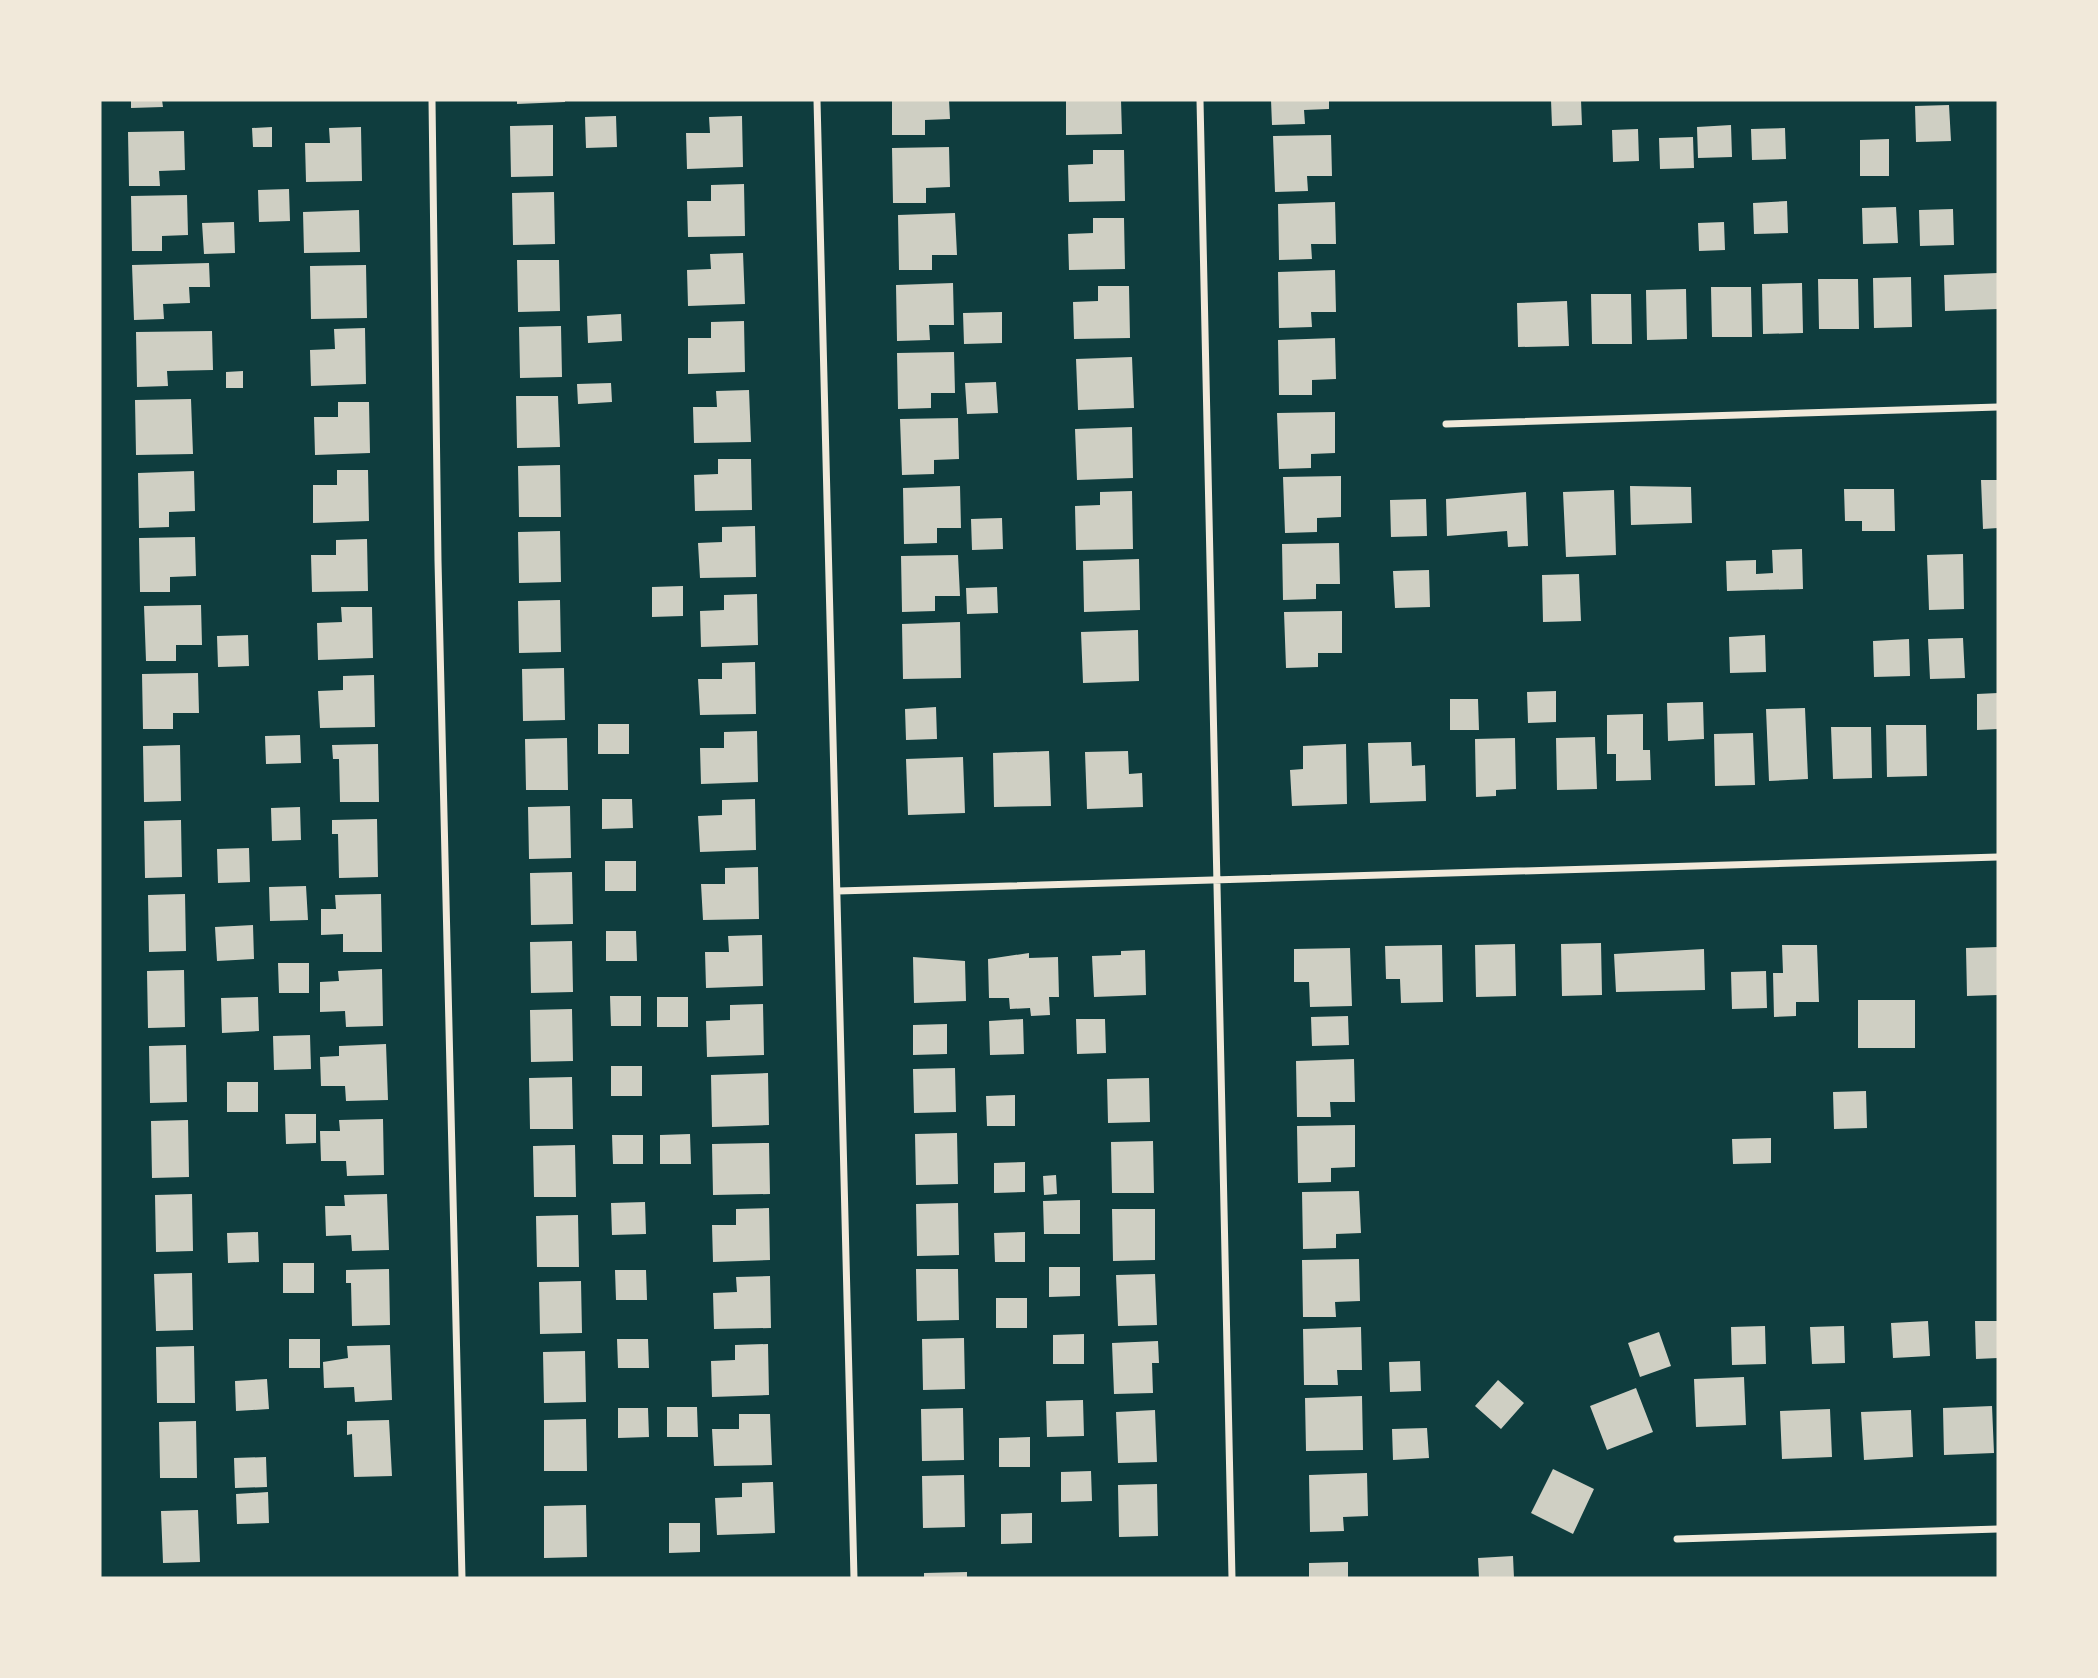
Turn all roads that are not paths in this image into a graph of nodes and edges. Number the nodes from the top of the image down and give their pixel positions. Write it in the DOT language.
graph roads {
  1 [pos="432,100"];
  2 [pos="817,100"];
  3 [pos="1200,100"];
  4 [pos="1998,407"];
  5 [pos="1446,424"];
  6 [pos="1998,857"];
  7 [pos="1219,880"];
  8 [pos="838,891"];
  9 [pos="1998,1530"];
  10 [pos="1677,1539"];
  11 [pos="462,1578"];
  12 [pos="854,1578"];
  13 [pos="1232,1578"];
  1 -- 11 [label="street"];
  2 -- 8 [label="street"];
  3 -- 7 [label="street"];
  4 -- 5 [label="street"];
  6 -- 7 [label="street"];
  7 -- 8 [label="street"];
  7 -- 13 [label="street"];
  8 -- 12 [label="street"];
  9 -- 10 [label="street"];
}
